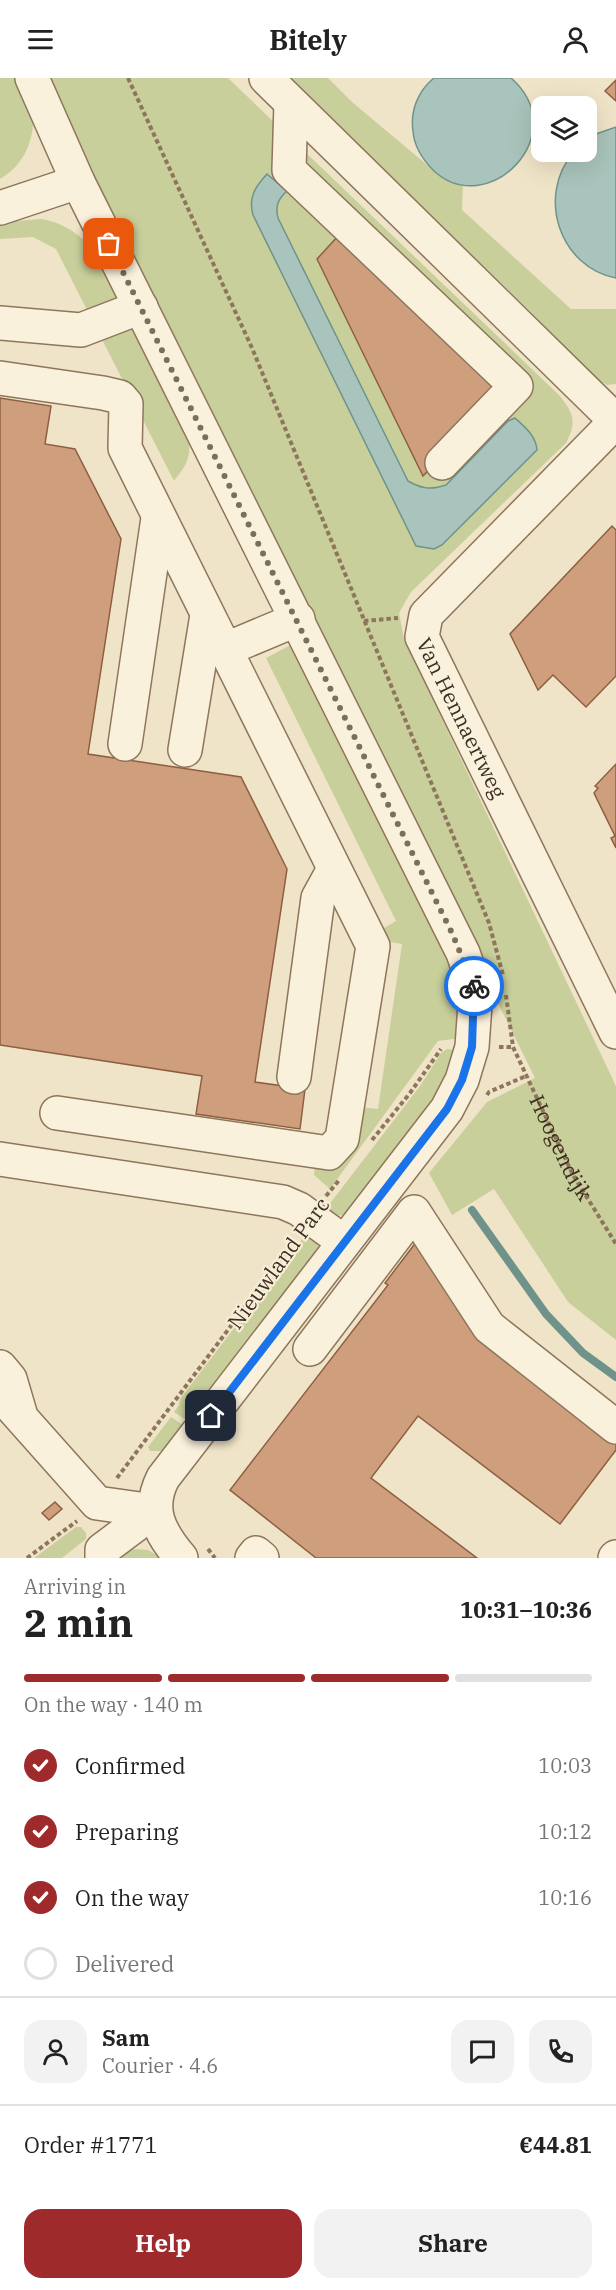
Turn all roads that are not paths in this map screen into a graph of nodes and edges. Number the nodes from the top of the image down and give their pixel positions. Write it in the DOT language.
graph roads {
  1 [pos="32,78"];
  2 [pos="266,78"];
  3 [pos="291,103"];
  4 [pos="78,182"];
  5 [pos="0,208"];
  6 [pos="445,254"];
  7 [pos="412,286"];
  8 [pos="141,307"];
  9 [pos="0,323"];
  10 [pos="516,324"];
  11 [pos="485,356"];
  12 [pos="0,378"];
  13 [pos="616,421"];
  14 [pos="442,463"];
  15 [pos="158,518"];
  16 [pos="207,615"];
  17 [pos="298,620"];
  18 [pos="224,650"];
  19 [pos="125,744"];
  20 [pos="185,750"];
  21 [pos="334,869"];
  22 [pos="616,1032"];
  23 [pos="294,1077"];
  24 [pos="57,1113"];
  25 [pos="0,1160"];
  26 [pos="344,1242"];
  27 [pos="310,1349"];
  28 [pos="0,1366"];
  29 [pos="0,1394"];
  30 [pos="10,1412"];
  31 [pos="616,1427"];
  32 [pos="154,1510"];
  33 [pos="98,1555"];
  34 [pos="181,1558"];
  35 [pos="252,1558"];
  36 [pos="262,1558"];
  1 -- 4 [label="street"];
  2 -- 3 [label="street"];
  3 -- 6 [label="street"];
  3 -- 7 [label="street"];
  4 -- 5 [label="street"];
  4 -- 8 [label="street"];
  6 -- 7 [label="street"];
  6 -- 10 [label="street"];
  7 -- 11 [label="street"];
  8 -- 9 [label="street"];
  8 -- 17 [label="street"];
  10 -- 11 [label="street"];
  10 -- 13 [label="street"];
  11 -- 14 [label="street"];
  12 -- 15 [label="street"];
  13 -- 22 [label="street, Van Hennaertweg"];
  15 -- 16 [label="street"];
  15 -- 19 [label="street"];
  16 -- 18 [label="street"];
  16 -- 20 [label="street"];
  17 -- 18 [label="street"];
  17 -- 26 [label="street, Nieuwland Parc"];
  18 -- 21 [label="street"];
  21 -- 23 [label="street"];
  21 -- 24 [label="street"];
  25 -- 26 [label="street"];
  26 -- 32 [label="street, Nieuwland Parc"];
  27 -- 31 [label="street"];
  28 -- 30 [label="street"];
  29 -- 30 [label="street"];
  30 -- 32 [label="street"];
  32 -- 33 [label="street"];
  32 -- 34 [label="street"];
  35 -- 36 [label="street"];
}
